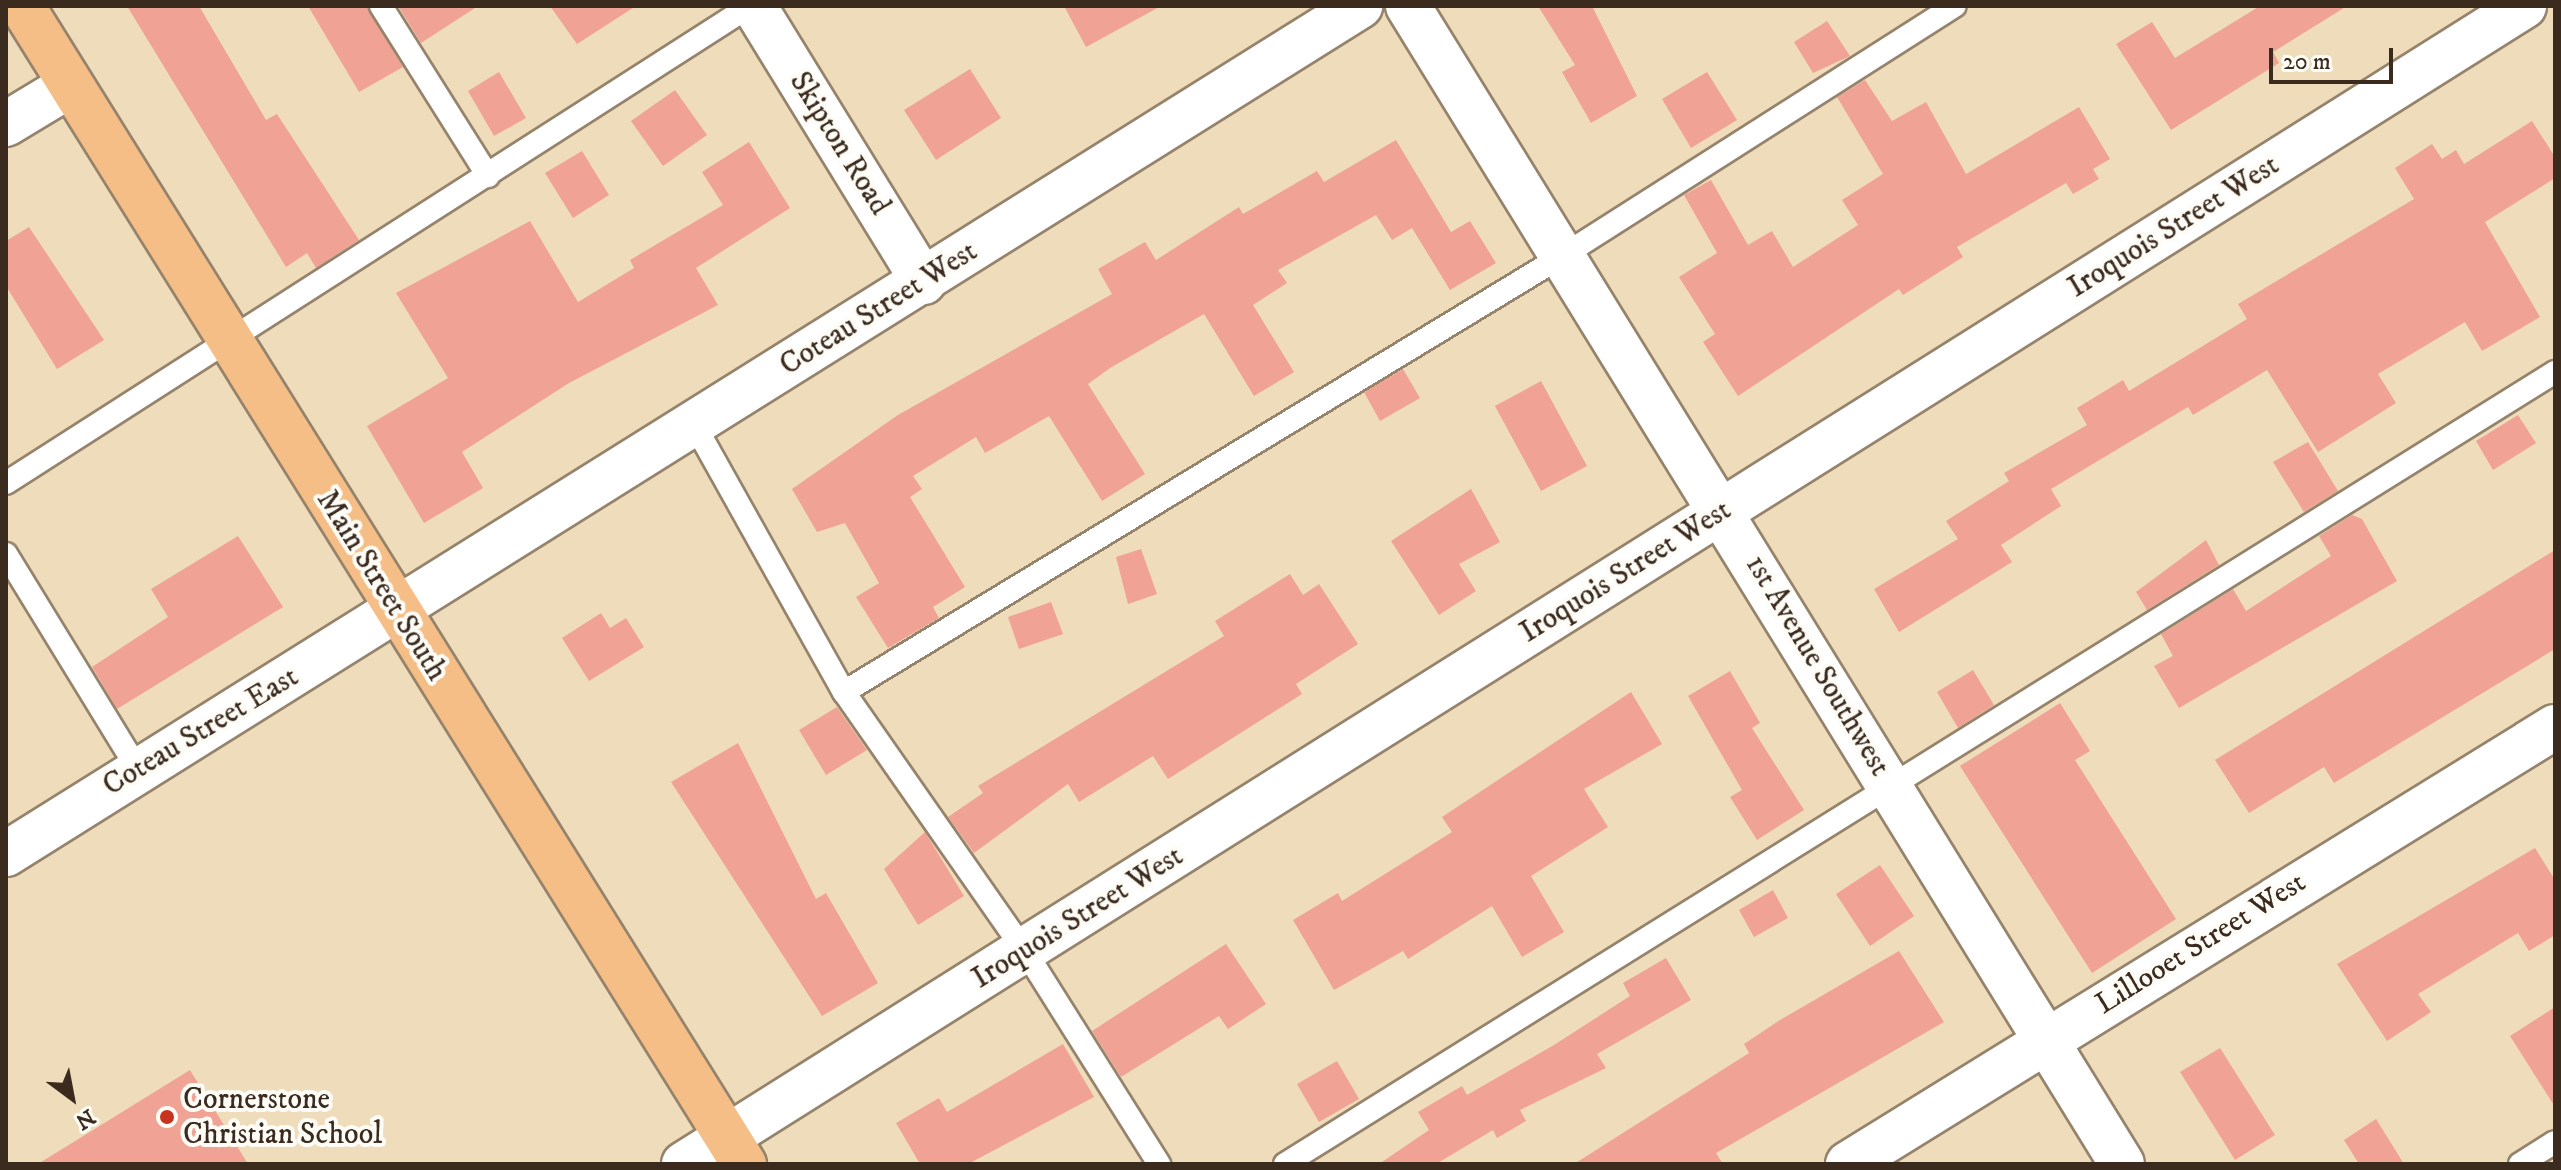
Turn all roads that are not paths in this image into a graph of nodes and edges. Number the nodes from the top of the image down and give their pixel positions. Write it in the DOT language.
graph roads {
  1 [pos="22,6"];
  2 [pos="381,6"];
  3 [pos="752,6"];
  4 [pos="1360,6"];
  5 [pos="1408,6"];
  6 [pos="1955,6"];
  7 [pos="2524,6"];
  8 [pos="69,86"];
  9 [pos="6,124"];
  10 [pos="488,176"];
  11 [pos="1559,258"];
  12 [pos="924,282"];
  13 [pos="228,342"];
  14 [pos="2555,372"];
  15 [pos="694,424"];
  16 [pos="6,483"];
  17 [pos="1723,511"];
  18 [pos="6,554"];
  19 [pos="398,614"];
  20 [pos="844,692"];
  21 [pos="2555,727"];
  22 [pos="138,769"];
  23 [pos="1893,791"];
  24 [pos="6,854"];
  25 [pos="1025,951"];
  26 [pos="2042,1042"];
  27 [pos="2555,1142"];
  28 [pos="736,1151"];
  29 [pos="684,1164"];
  30 [pos="1159,1164"];
  31 [pos="1285,1164"];
  32 [pos="1848,1164"];
  33 [pos="2122,1164"];
  34 [pos="2520,1164"];
  1 -- 8 [label="main road, Main Street South"];
  2 -- 10 [label="lane"];
  3 -- 10 [label="lane"];
  3 -- 12 [label="street, Skipton Road"];
  4 -- 12 [label="street, Coteau Street West"];
  5 -- 11 [label="street, 1st Avenue Southwest"];
  6 -- 11 [label="lane"];
  7 -- 17 [label="street, Iroquois Street West"];
  8 -- 9 [label="street"];
  8 -- 13 [label="main road, Main Street South"];
  10 -- 13 [label="lane"];
  11 -- 17 [label="street, 1st Avenue Southwest"];
  11 -- 20 [label="lane"];
  12 -- 15 [label="street, Coteau Street West"];
  13 -- 16 [label="lane"];
  13 -- 19 [label="main road, Main Street South"];
  14 -- 23 [label="lane"];
  15 -- 19 [label="street, Coteau Street West"];
  15 -- 20 [label="lane"];
  17 -- 23 [label="street, 1st Avenue Southwest"];
  17 -- 25 [label="street, Iroquois Street West"];
  18 -- 22 [label="lane"];
  19 -- 22 [label="street, Coteau Street East"];
  19 -- 28 [label="main road, Main Street South"];
  20 -- 25 [label="lane"];
  21 -- 26 [label="street, Lillooet Street West"];
  22 -- 24 [label="street, Coteau Street East"];
  23 -- 26 [label="street, 1st Avenue Southwest"];
  23 -- 31 [label="lane"];
  25 -- 28 [label="street, Iroquois Street West"];
  25 -- 30 [label="lane"];
  26 -- 32 [label="street, Lillooet Street West"];
  26 -- 33 [label="street, 1st Avenue Southwest"];
  27 -- 34 [label="lane"];
  28 -- 29 [label="street, Iroquois Street West"];
}
